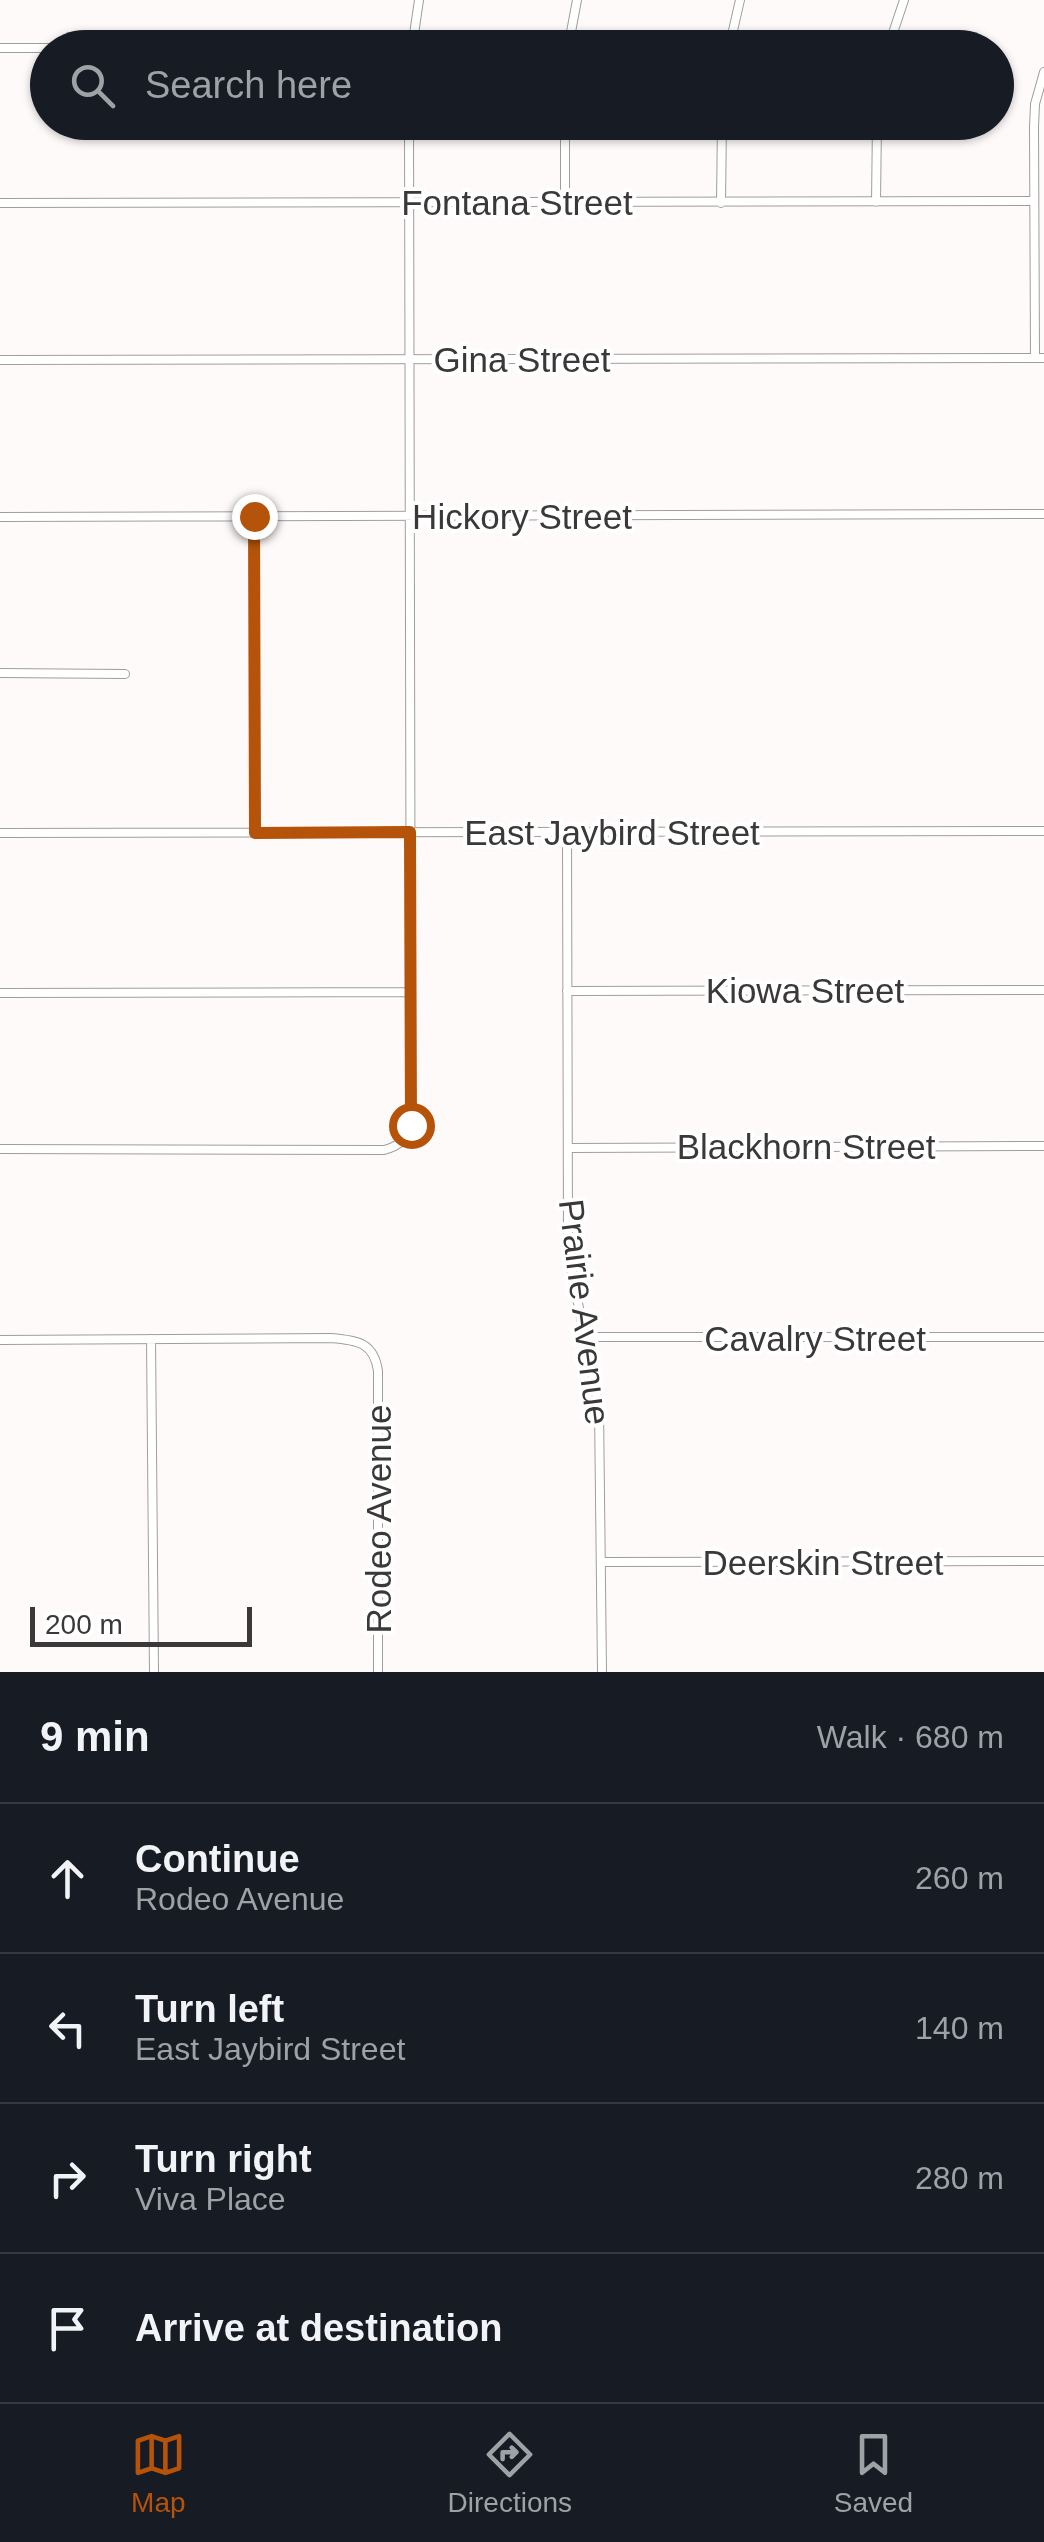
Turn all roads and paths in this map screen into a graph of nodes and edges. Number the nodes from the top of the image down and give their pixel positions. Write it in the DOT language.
graph roads {
  1 [pos="419,0"];
  2 [pos="577,0"];
  3 [pos="740,0"];
  4 [pos="904,0"];
  5 [pos="415,30"];
  6 [pos="571,30"];
  7 [pos="733,30"];
  8 [pos="894,30"];
  9 [pos="0,48"];
  10 [pos="30,48"];
  11 [pos="1044,72"];
  12 [pos="409,140"];
  13 [pos="565,140"];
  14 [pos="722,140"];
  15 [pos="878,140"];
  16 [pos="408,201"];
  17 [pos="1033,201"];
  18 [pos="876,202"];
  19 [pos="0,203"];
  20 [pos="565,203"];
  21 [pos="721,203"];
  22 [pos="1040,358"];
  23 [pos="409,359"];
  24 [pos="0,360"];
  25 [pos="1044,514"];
  26 [pos="254,516"];
  27 [pos="0,517"];
  28 [pos="410,517"];
  29 [pos="0,674"];
  30 [pos="125,674"];
  31 [pos="1044,831"];
  32 [pos="410,832"];
  33 [pos="567,832"];
  34 [pos="0,833"];
  35 [pos="255,833"];
  36 [pos="1044,990"];
  37 [pos="567,991"];
  38 [pos="410,992"];
  39 [pos="0,993"];
  40 [pos="1044,1146"];
  41 [pos="568,1148"];
  42 [pos="0,1149"];
  43 [pos="586,1337"];
  44 [pos="1044,1337"];
  45 [pos="151,1339"];
  46 [pos="0,1340"];
  47 [pos="602,1562"];
  48 [pos="1044,1562"];
  49 [pos="154,1672"];
  50 [pos="378,1672"];
  51 [pos="602,1672"];
  1 -- 5 [label="street"];
  2 -- 6 [label="street"];
  3 -- 7 [label="street"];
  4 -- 8 [label="street"];
  9 -- 10 [label="street"];
  11 -- 17 [label="street"];
  12 -- 16 [label="street"];
  13 -- 20 [label="street"];
  14 -- 21 [label="street"];
  15 -- 18 [label="street"];
  16 -- 19 [label="street, Fontana Street"];
  16 -- 20 [label="street, Fontana Street"];
  16 -- 23 [label="street"];
  17 -- 18 [label="street, Fontana Street"];
  17 -- 22 [label="street"];
  18 -- 21 [label="street, Fontana Street"];
  20 -- 21 [label="street, Fontana Street"];
  22 -- 23 [label="street, Gina Street"];
  23 -- 24 [label="street, Gina Street"];
  23 -- 28 [label="street"];
  25 -- 28 [label="street, Hickory Street"];
  26 -- 27 [label="street, Hickory Street"];
  26 -- 28 [label="street, Hickory Street"];
  26 -- 35 [label="street"];
  28 -- 32 [label="street"];
  29 -- 30 [label="street"];
  31 -- 33 [label="street, East Jaybird Street"];
  32 -- 33 [label="street, East Jaybird Street"];
  32 -- 35 [label="street, East Jaybird Street"];
  32 -- 38 [label="street"];
  33 -- 37 [label="street, Prairie Avenue"];
  34 -- 35 [label="street, East Jaybird Street"];
  36 -- 37 [label="street, Kiowa Street"];
  37 -- 41 [label="street, Prairie Avenue"];
  38 -- 39 [label="street"];
  38 -- 42 [label="street"];
  40 -- 41 [label="street, Blackhorn Street"];
  41 -- 43 [label="street, Prairie Avenue"];
  43 -- 44 [label="street, Cavalry Street"];
  43 -- 47 [label="street, Prairie Avenue"];
  45 -- 46 [label="street"];
  45 -- 49 [label="street"];
  45 -- 50 [label="street, Rodeo Avenue"];
  47 -- 48 [label="street, Deerskin Street"];
  47 -- 51 [label="street, Prairie Avenue"];
}
